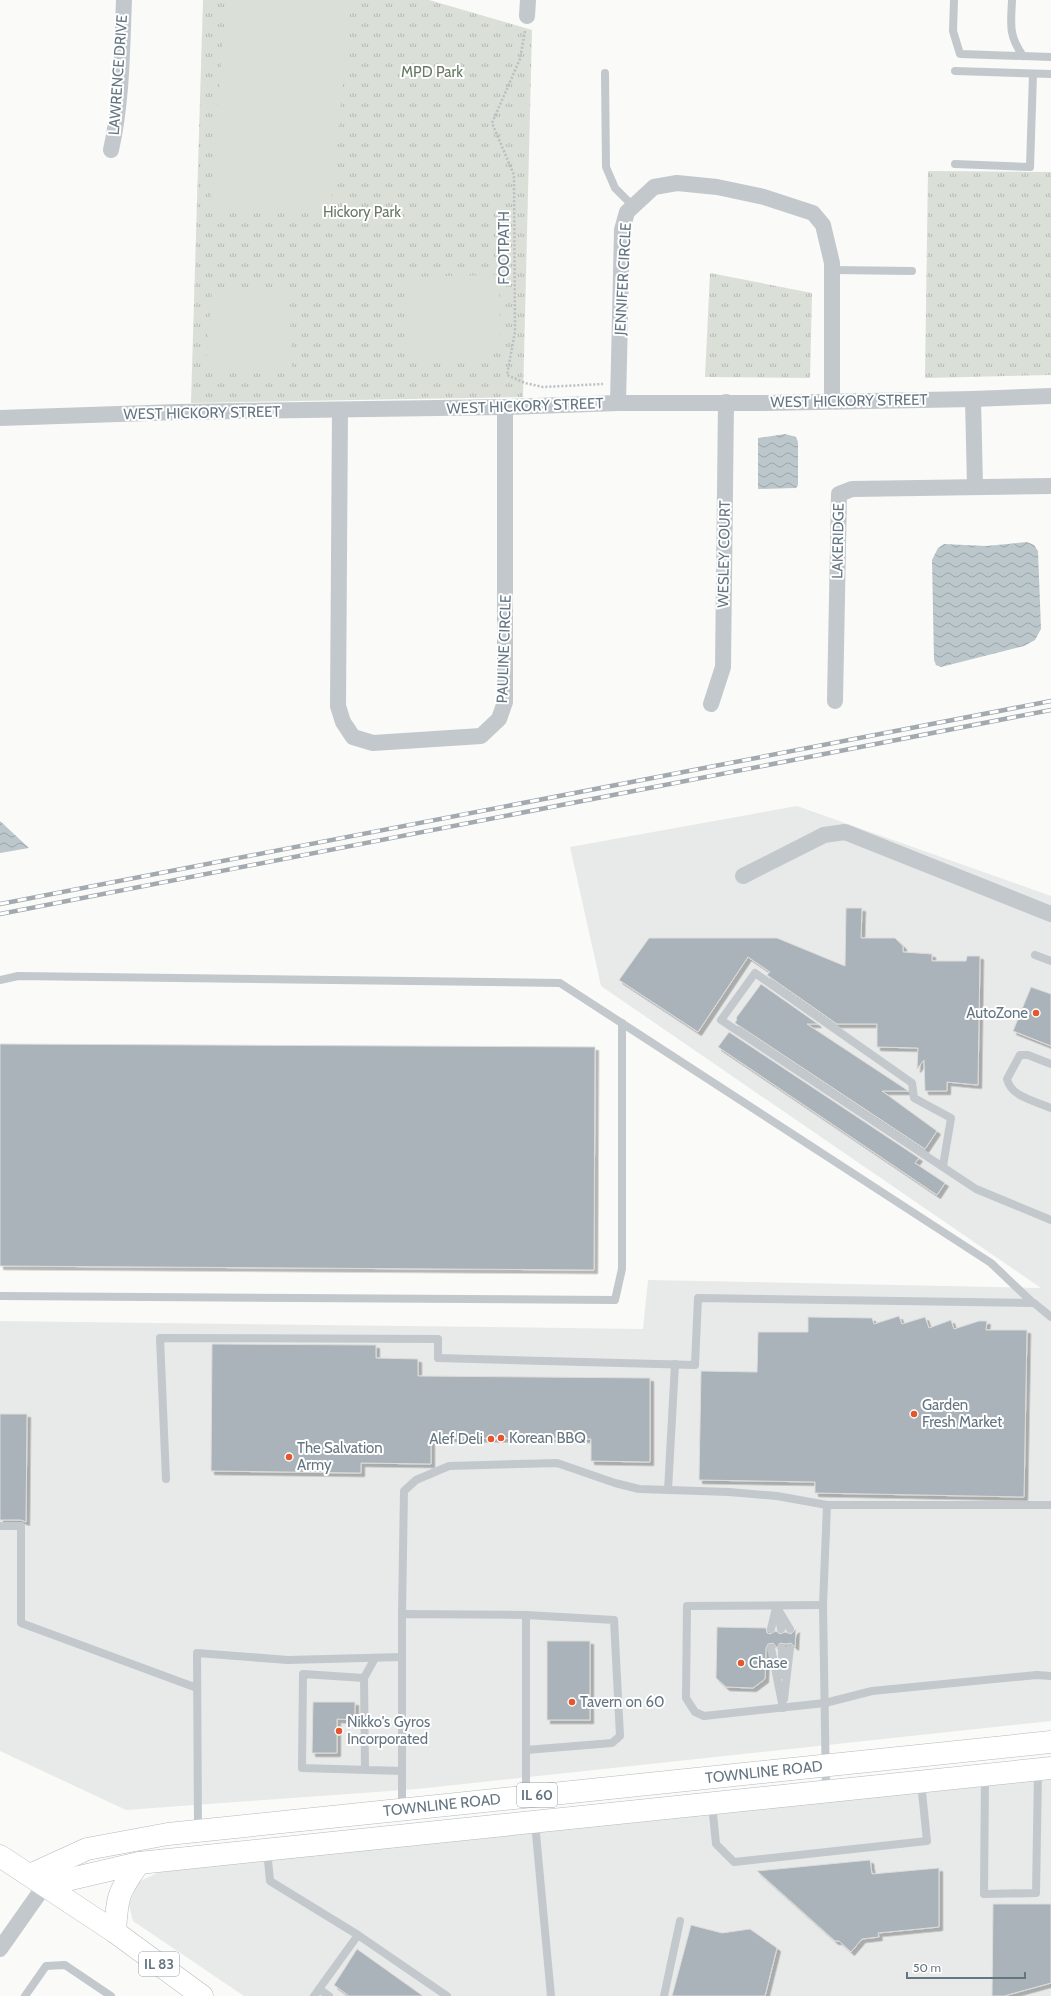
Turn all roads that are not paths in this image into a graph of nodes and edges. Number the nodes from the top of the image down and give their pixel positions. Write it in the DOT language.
graph roads {
  1 [pos="124,0"];
  2 [pos="528,0"];
  3 [pos="954,0"];
  4 [pos="1012,0"];
  5 [pos="528,16"];
  6 [pos="1023,56"];
  7 [pos="1051,57"];
  8 [pos="955,71"];
  9 [pos="605,73"];
  10 [pos="1033,74"];
  11 [pos="1051,74"];
  12 [pos="112,150"];
  13 [pos="955,164"];
  14 [pos="633,206"];
  15 [pos="832,270"];
  16 [pos="912,271"];
  17 [pos="1051,396"];
  18 [pos="973,399"];
  19 [pos="832,400"];
  20 [pos="726,402"];
  21 [pos="618,403"];
  22 [pos="505,407"];
  23 [pos="340,410"];
  24 [pos="0,418"];
  25 [pos="1051,486"];
  26 [pos="975,487"];
  27 [pos="835,701"];
  28 [pos="711,704"];
  29 [pos="743,876"];
  30 [pos="1051,914"];
  31 [pos="1035,955"];
  32 [pos="1051,961"];
  33 [pos="0,980"];
  34 [pos="622,1023"];
  35 [pos="1051,1064"];
  36 [pos="1051,1108"];
  37 [pos="943,1166"];
  38 [pos="1051,1220"];
  39 [pos="0,1296"];
  40 [pos="1033,1303"];
  41 [pos="1051,1317"];
  42 [pos="675,1364"];
  43 [pos="166,1479"];
  44 [pos="668,1490"];
  45 [pos="827,1505"];
  46 [pos="1051,1505"];
  47 [pos="0,1526"];
  48 [pos="776,1606"];
  49 [pos="823,1606"];
  50 [pos="402,1614"];
  51 [pos="526,1615"];
  52 [pos="771,1628"];
  53 [pos="782,1629"];
  54 [pos="790,1629"];
  55 [pos="771,1648"];
  56 [pos="786,1648"];
  57 [pos="402,1657"];
  58 [pos="375,1658"];
  59 [pos="1051,1675"];
  60 [pos="364,1678"];
  61 [pos="197,1688"];
  62 [pos="825,1703"];
  63 [pos="783,1708"];
  64 [pos="1051,1742"];
  65 [pos="526,1750"];
  66 [pos="825,1765"];
  67 [pos="1044,1768"];
  68 [pos="366,1770"];
  69 [pos="402,1771"];
  70 [pos="985,1775"];
  71 [pos="921,1782"];
  72 [pos="826,1791"];
  73 [pos="526,1796"];
  74 [pos="712,1803"];
  75 [pos="402,1809"];
  76 [pos="535,1822"];
  77 [pos="198,1831"];
  78 [pos="267,1850"];
  79 [pos="0,1856"];
  80 [pos="139,1863"];
  81 [pos="37,1880"];
  82 [pos="680,1921"];
  83 [pos="115,1932"];
  84 [pos="358,1935"];
  85 [pos="0,1949"];
  86 [pos="319,1989"];
  87 [pos="25,1996"];
  88 [pos="111,1996"];
  89 [pos="202,1996"];
  90 [pos="314,1996"];
  91 [pos="329,1996"];
  92 [pos="447,1996"];
  93 [pos="552,1996"];
  94 [pos="664,1996"];
  1 -- 12 [label="street, LAWRENCE DRIVE"];
  2 -- 5 [label="street"];
  3 -- 6 [label="lane"];
  4 -- 6 [label="lane"];
  6 -- 7 [label="lane"];
  8 -- 10 [label="lane"];
  9 -- 14 [label="lane"];
  10 -- 11 [label="lane"];
  10 -- 13 [label="lane"];
  14 -- 15 [label="street, JENNIFER CIRCLE"];
  14 -- 21 [label="street, JENNIFER CIRCLE"];
  15 -- 16 [label="lane"];
  15 -- 19 [label="street, JENNIFER CIRCLE"];
  17 -- 18 [label="street, WEST HICKORY STREET"];
  18 -- 19 [label="street, WEST HICKORY STREET"];
  18 -- 26 [label="street"];
  19 -- 20 [label="street, WEST HICKORY STREET"];
  20 -- 21 [label="street, WEST HICKORY STREET"];
  20 -- 28 [label="street, WESLEY COURT"];
  21 -- 22 [label="street, WEST HICKORY STREET"];
  22 -- 23 [label="street, WEST HICKORY STREET"];
  22 -- 23 [label="street, PAULINE CIRCLE"];
  23 -- 24 [label="street, WEST HICKORY STREET"];
  25 -- 26 [label="street, LAKERIDGE"];
  26 -- 27 [label="street, LAKERIDGE"];
  29 -- 30 [label="street"];
  31 -- 32 [label="lane"];
  33 -- 34 [label="lane"];
  34 -- 39 [label="lane"];
  34 -- 40 [label="lane"];
  35 -- 36 [label="lane"];
  37 -- 37 [label="lane"];
  37 -- 38 [label="lane"];
  40 -- 41 [label="lane"];
  40 -- 42 [label="lane"];
  42 -- 43 [label="lane"];
  42 -- 44 [label="lane"];
  44 -- 45 [label="lane"];
  44 -- 50 [label="lane"];
  45 -- 46 [label="lane"];
  45 -- 49 [label="lane"];
  47 -- 61 [label="lane"];
  48 -- 49 [label="lane"];
  48 -- 52 [label="lane"];
  48 -- 53 [label="lane"];
  48 -- 54 [label="lane"];
  48 -- 63 [label="lane"];
  49 -- 62 [label="lane"];
  50 -- 51 [label="lane"];
  50 -- 57 [label="lane"];
  51 -- 65 [label="lane"];
  51 -- 65 [label="lane"];
  55 -- 63 [label="lane"];
  56 -- 63 [label="lane"];
  57 -- 58 [label="lane"];
  57 -- 69 [label="lane"];
  58 -- 60 [label="lane"];
  58 -- 61 [label="lane"];
  59 -- 62 [label="lane"];
  60 -- 68 [label="lane"];
  60 -- 68 [label="lane"];
  61 -- 77 [label="lane"];
  62 -- 63 [label="lane"];
  62 -- 66 [label="lane"];
  64 -- 66 [label="main road, TOWNLINE ROAD / IL 60"];
  65 -- 73 [label="lane"];
  66 -- 72 [label="lane"];
  66 -- 73 [label="main road, TOWNLINE ROAD / IL 60"];
  67 -- 70 [label="main road, TOWNLINE ROAD / IL 60"];
  67 -- 70 [label="lane"];
  68 -- 69 [label="lane"];
  69 -- 75 [label="lane"];
  70 -- 71 [label="main road, TOWNLINE ROAD / IL 60"];
  71 -- 72 [label="main road, TOWNLINE ROAD / IL 60"];
  71 -- 74 [label="lane"];
  72 -- 74 [label="main road, TOWNLINE ROAD / IL 60"];
  73 -- 75 [label="main road, TOWNLINE ROAD / IL 60"];
  74 -- 76 [label="main road, TOWNLINE ROAD / IL 60"];
  75 -- 77 [label="main road, TOWNLINE ROAD / IL 60"];
  76 -- 78 [label="main road, TOWNLINE ROAD / IL 60"];
  76 -- 93 [label="lane"];
  77 -- 81 [label="main road, TOWNLINE ROAD / IL 60"];
  78 -- 80 [label="main road, TOWNLINE ROAD / IL 60"];
  78 -- 84 [label="lane"];
  79 -- 81 [label="main road"];
  80 -- 81 [label="main road, TOWNLINE ROAD / IL 60"];
  80 -- 83 [label="main road"];
  81 -- 83 [label="main road, IL 83"];
  81 -- 85 [label="street"];
  82 -- 94 [label="lane"];
  83 -- 89 [label="main road, IL 83"];
  84 -- 86 [label="lane"];
  84 -- 92 [label="lane"];
  86 -- 90 [label="lane"];
  86 -- 91 [label="lane"];
  87 -- 88 [label="lane"];
}
